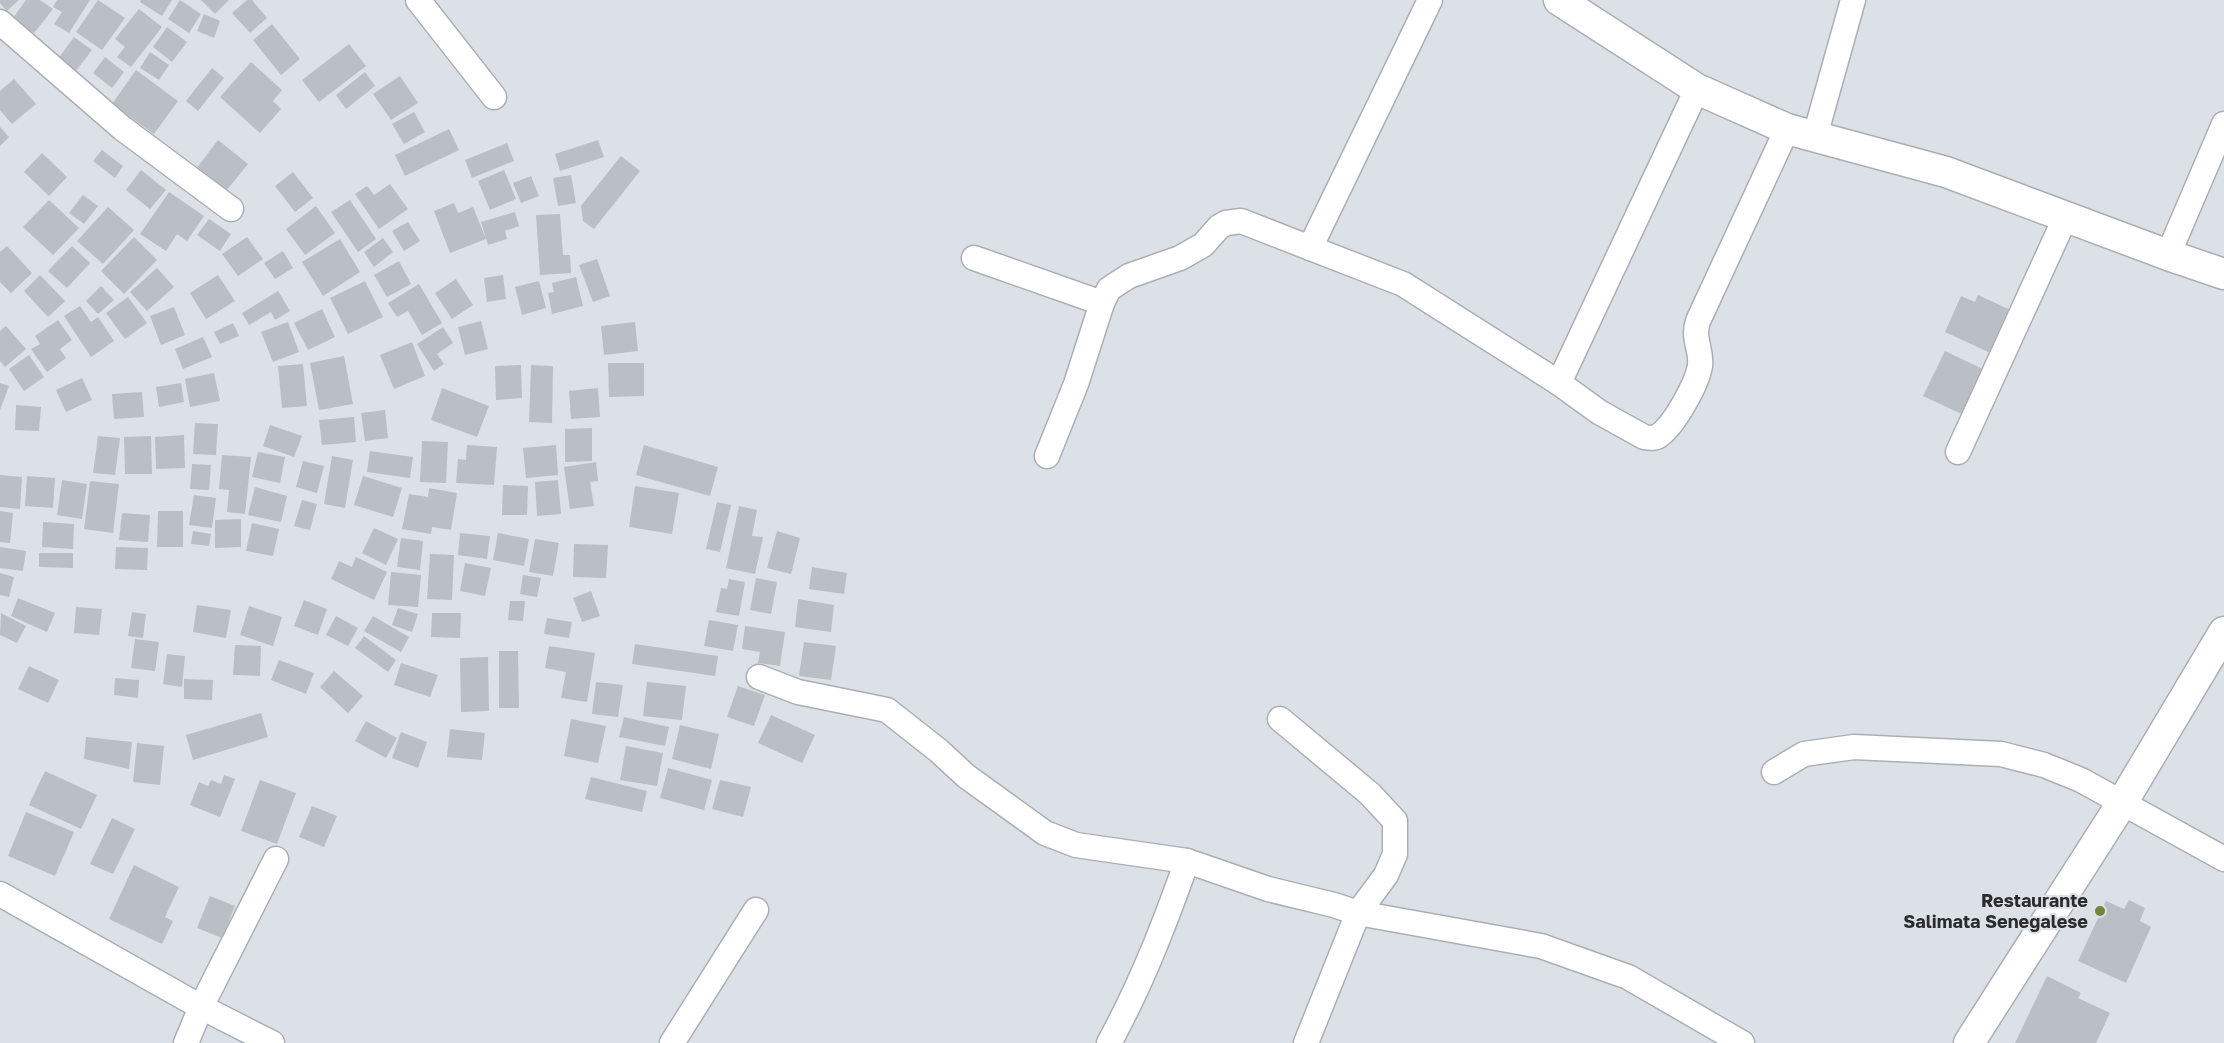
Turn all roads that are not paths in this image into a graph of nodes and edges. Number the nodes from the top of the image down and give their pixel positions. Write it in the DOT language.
graph roads {
  1 [pos="418,0"];
  2 [pos="1430,0"];
  3 [pos="1853,0"];
  4 [pos="1575,4"];
  5 [pos="0,21"];
  6 [pos="1697,89"];
  7 [pos="494,97"];
  8 [pos="2224,124"];
  9 [pos="1801,132"];
  10 [pos="231,209"];
  11 [pos="2066,216"];
  12 [pos="1310,248"];
  13 [pos="2168,255"];
  14 [pos="974,258"];
  15 [pos="2224,274"];
  16 [pos="1102,303"];
  17 [pos="1559,383"];
  18 [pos="1958,452"];
  19 [pos="1047,456"];
  20 [pos="2224,632"];
  21 [pos="759,677"];
  22 [pos="1280,719"];
  23 [pos="1774,772"];
  24 [pos="2122,803"];
  25 [pos="276,859"];
  26 [pos="2224,859"];
  27 [pos="1186,861"];
  28 [pos="0,894"];
  29 [pos="756,910"];
  30 [pos="1358,913"];
  31 [pos="201,1006"];
  32 [pos="186,1043"];
  33 [pos="272,1043"];
  34 [pos="672,1043"];
  35 [pos="1109,1043"];
  36 [pos="1306,1043"];
  37 [pos="1743,1043"];
  38 [pos="1969,1043"];
  1 -- 7 [label="street"];
  2 -- 12 [label="street"];
  3 -- 9 [label="street"];
  4 -- 6 [label="street"];
  5 -- 10 [label="street"];
  6 -- 9 [label="street"];
  6 -- 17 [label="street"];
  8 -- 13 [label="street"];
  9 -- 11 [label="street"];
  9 -- 17 [label="street"];
  11 -- 13 [label="street"];
  11 -- 18 [label="street"];
  12 -- 16 [label="street"];
  12 -- 17 [label="street"];
  13 -- 15 [label="street"];
  14 -- 16 [label="street"];
  16 -- 19 [label="street"];
  20 -- 24 [label="street"];
  21 -- 27 [label="street"];
  22 -- 30 [label="street"];
  23 -- 24 [label="street"];
  24 -- 26 [label="street"];
  24 -- 38 [label="street"];
  25 -- 31 [label="street"];
  27 -- 30 [label="street"];
  27 -- 35 [label="street"];
  28 -- 31 [label="street"];
  29 -- 34 [label="street"];
  30 -- 36 [label="street"];
  30 -- 37 [label="street"];
  31 -- 32 [label="street"];
  31 -- 33 [label="street"];
}
